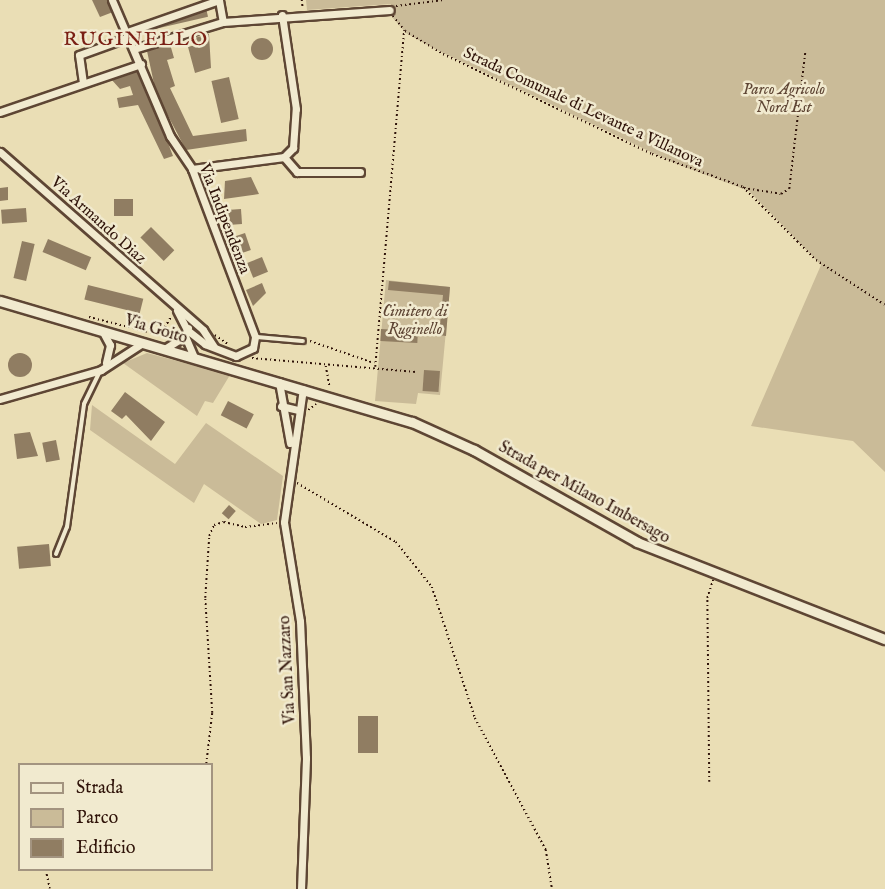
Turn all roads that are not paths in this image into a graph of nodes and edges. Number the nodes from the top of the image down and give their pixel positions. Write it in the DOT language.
graph roads {
  1 [pos="112,0"];
  2 [pos="390,10"];
  3 [pos="282,15"];
  4 [pos="223,22"];
  5 [pos="128,34"];
  6 [pos="134,49"];
  7 [pos="141,64"];
  8 [pos="83,83"];
  9 [pos="0,112"];
  10 [pos="0,153"];
  11 [pos="284,157"];
  12 [pos="192,169"];
  13 [pos="360,172"];
  14 [pos="0,301"];
  15 [pos="177,310"];
  16 [pos="194,323"];
  17 [pos="101,329"];
  18 [pos="186,333"];
  19 [pos="255,337"];
  20 [pos="303,341"];
  21 [pos="147,343"];
  22 [pos="214,347"];
  23 [pos="166,348"];
  24 [pos="194,357"];
  25 [pos="207,361"];
  26 [pos="103,368"];
  27 [pos="279,382"];
  28 [pos="303,389"];
  29 [pos="0,399"];
  30 [pos="281,406"];
  31 [pos="299,410"];
  32 [pos="291,451"];
  33 [pos="56,554"];
  34 [pos="885,639"];
  35 [pos="301,889"];
  1 -- 5 [label="street, Via Indipendenza"];
  2 -- 3 [label="street"];
  3 -- 4 [label="street"];
  3 -- 11 [label="street"];
  4 -- 5 [label="street"];
  4 -- 6 [label="street"];
  5 -- 6 [label="street, Via Indipendenza"];
  5 -- 8 [label="street"];
  6 -- 7 [label="street, Via Indipendenza"];
  7 -- 8 [label="street"];
  7 -- 12 [label="street, Via Indipendenza"];
  8 -- 9 [label="street"];
  10 -- 15 [label="street, Via Armando Diaz"];
  11 -- 12 [label="street"];
  11 -- 13 [label="street"];
  12 -- 19 [label="street, Via Indipendenza"];
  14 -- 17 [label="street, Via Goito"];
  15 -- 16 [label="street, Via Armando Diaz"];
  15 -- 18 [label="street, Via Armando Diaz"];
  16 -- 18 [label="street"];
  16 -- 22 [label="street, Via Armando Diaz"];
  17 -- 21 [label="street, Via Goito"];
  17 -- 26 [label="street"];
  18 -- 22 [label="street"];
  18 -- 23 [label="street"];
  18 -- 24 [label="street, Via Armando Diaz"];
  19 -- 20 [label="lane"];
  19 -- 22 [label="street"];
  21 -- 23 [label="street, Via Goito"];
  21 -- 26 [label="street"];
  22 -- 25 [label="street"];
  23 -- 24 [label="street, Via Goito"];
  24 -- 25 [label="street, Via Goito"];
  25 -- 27 [label="street, Via Goito"];
  26 -- 29 [label="street"];
  26 -- 33 [label="lane"];
  27 -- 28 [label="street, Via Goito"];
  27 -- 30 [label="street, Via San Nazzaro"];
  28 -- 31 [label="street, Via San Nazzaro"];
  28 -- 34 [label="street, Strada per Milano Imbersago"];
  30 -- 31 [label="street"];
  30 -- 32 [label="street, Via San Nazzaro"];
  31 -- 32 [label="street, Via San Nazzaro"];
  32 -- 35 [label="street, Via San Nazzaro"];
}
